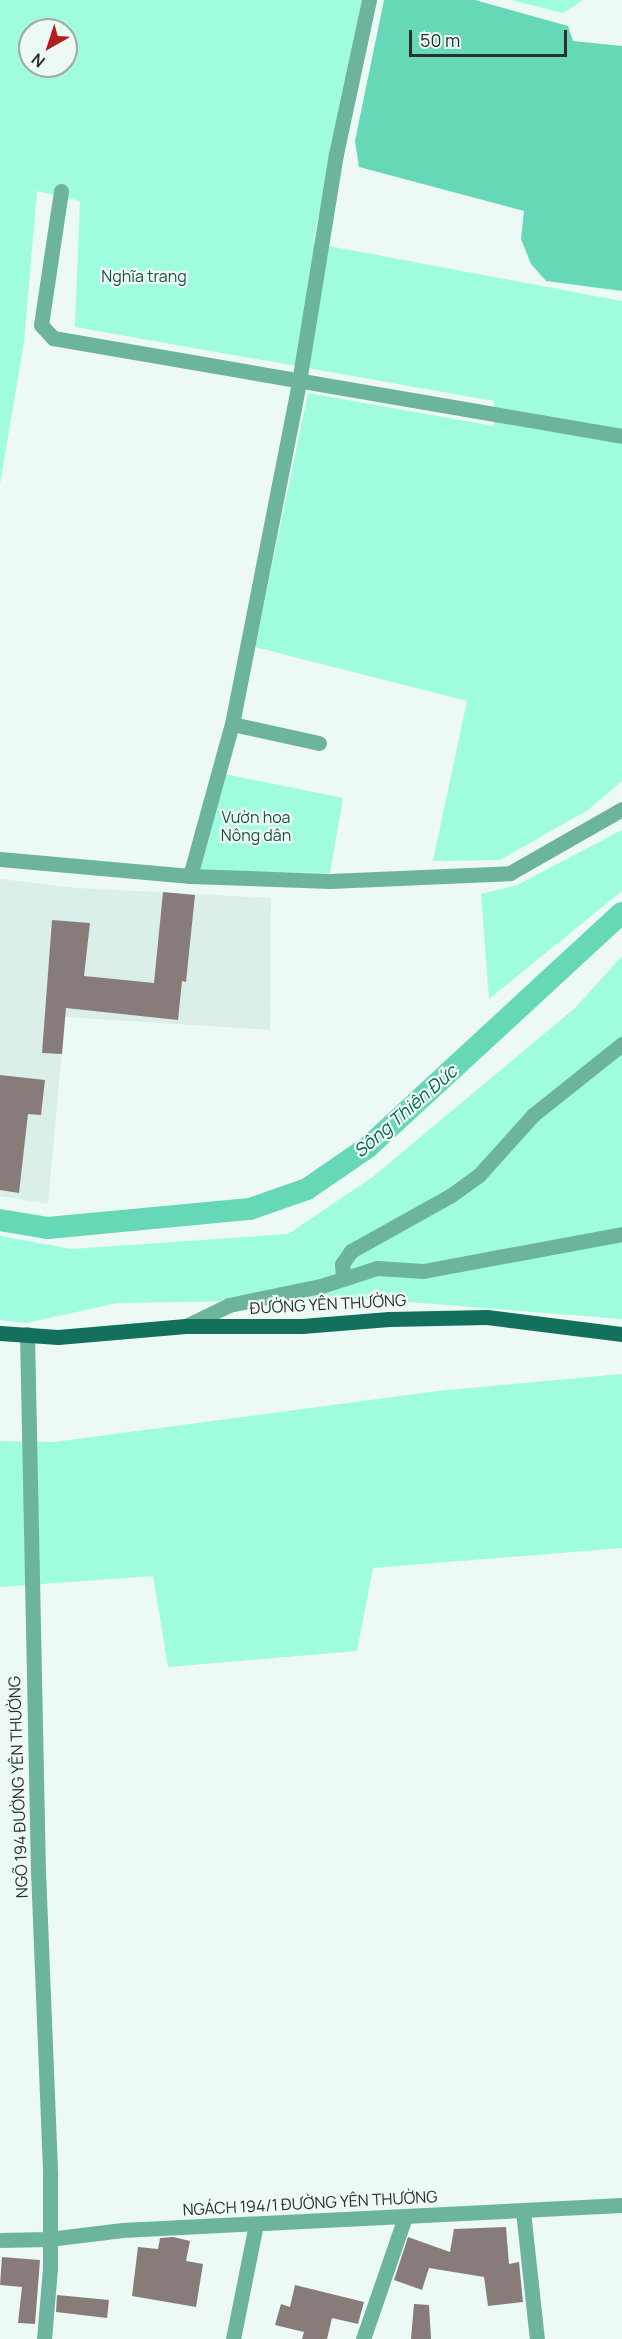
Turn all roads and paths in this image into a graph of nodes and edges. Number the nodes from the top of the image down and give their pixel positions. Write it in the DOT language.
graph roads {
  1 [pos="369,0"];
  2 [pos="61,191"];
  3 [pos="298,382"];
  4 [pos="622,435"];
  5 [pos="232,724"];
  6 [pos="319,743"];
  7 [pos="622,809"];
  8 [pos="0,859"];
  9 [pos="190,876"];
  10 [pos="622,1044"];
  11 [pos="622,1234"];
  12 [pos="343,1276"];
  13 [pos="186,1326"];
  14 [pos="0,1333"];
  15 [pos="27,1334"];
  16 [pos="622,1334"];
  17 [pos="622,2205"];
  18 [pos="523,2211"];
  19 [pos="405,2217"];
  20 [pos="256,2224"];
  21 [pos="49,2239"];
  22 [pos="0,2240"];
  23 [pos="44,2339"];
  24 [pos="233,2339"];
  25 [pos="363,2339"];
  26 [pos="537,2339"];
  1 -- 3 [label="street"];
  2 -- 3 [label="street"];
  3 -- 4 [label="street"];
  3 -- 5 [label="street"];
  5 -- 6 [label="street"];
  5 -- 9 [label="street"];
  7 -- 9 [label="street"];
  8 -- 9 [label="street"];
  10 -- 12 [label="street"];
  11 -- 12 [label="street"];
  12 -- 13 [label="street"];
  13 -- 15 [label="main road, ĐƯỜNG YÊN THƯỜNG"];
  13 -- 16 [label="main road, ĐƯỜNG YÊN THƯỜNG"];
  14 -- 15 [label="main road, ĐƯỜNG YÊN THƯỜNG"];
  15 -- 21 [label="street, NGÕ 194 ĐƯỜNG YÊN THƯỜNG"];
  17 -- 18 [label="street, NGÁCH 194/1 ĐƯỜNG YÊN THƯỜNG"];
  18 -- 19 [label="street, NGÁCH 194/1 ĐƯỜNG YÊN THƯỜNG"];
  18 -- 26 [label="street"];
  19 -- 20 [label="street, NGÁCH 194/1 ĐƯỜNG YÊN THƯỜNG"];
  19 -- 25 [label="street"];
  20 -- 21 [label="street, NGÁCH 194/1 ĐƯỜNG YÊN THƯỜNG"];
  20 -- 24 [label="street"];
  21 -- 22 [label="street, NGÁCH 194/1 ĐƯỜNG YÊN THƯỜNG"];
  21 -- 23 [label="street, NGÕ 194 ĐƯỜNG YÊN THƯỜNG"];
}
